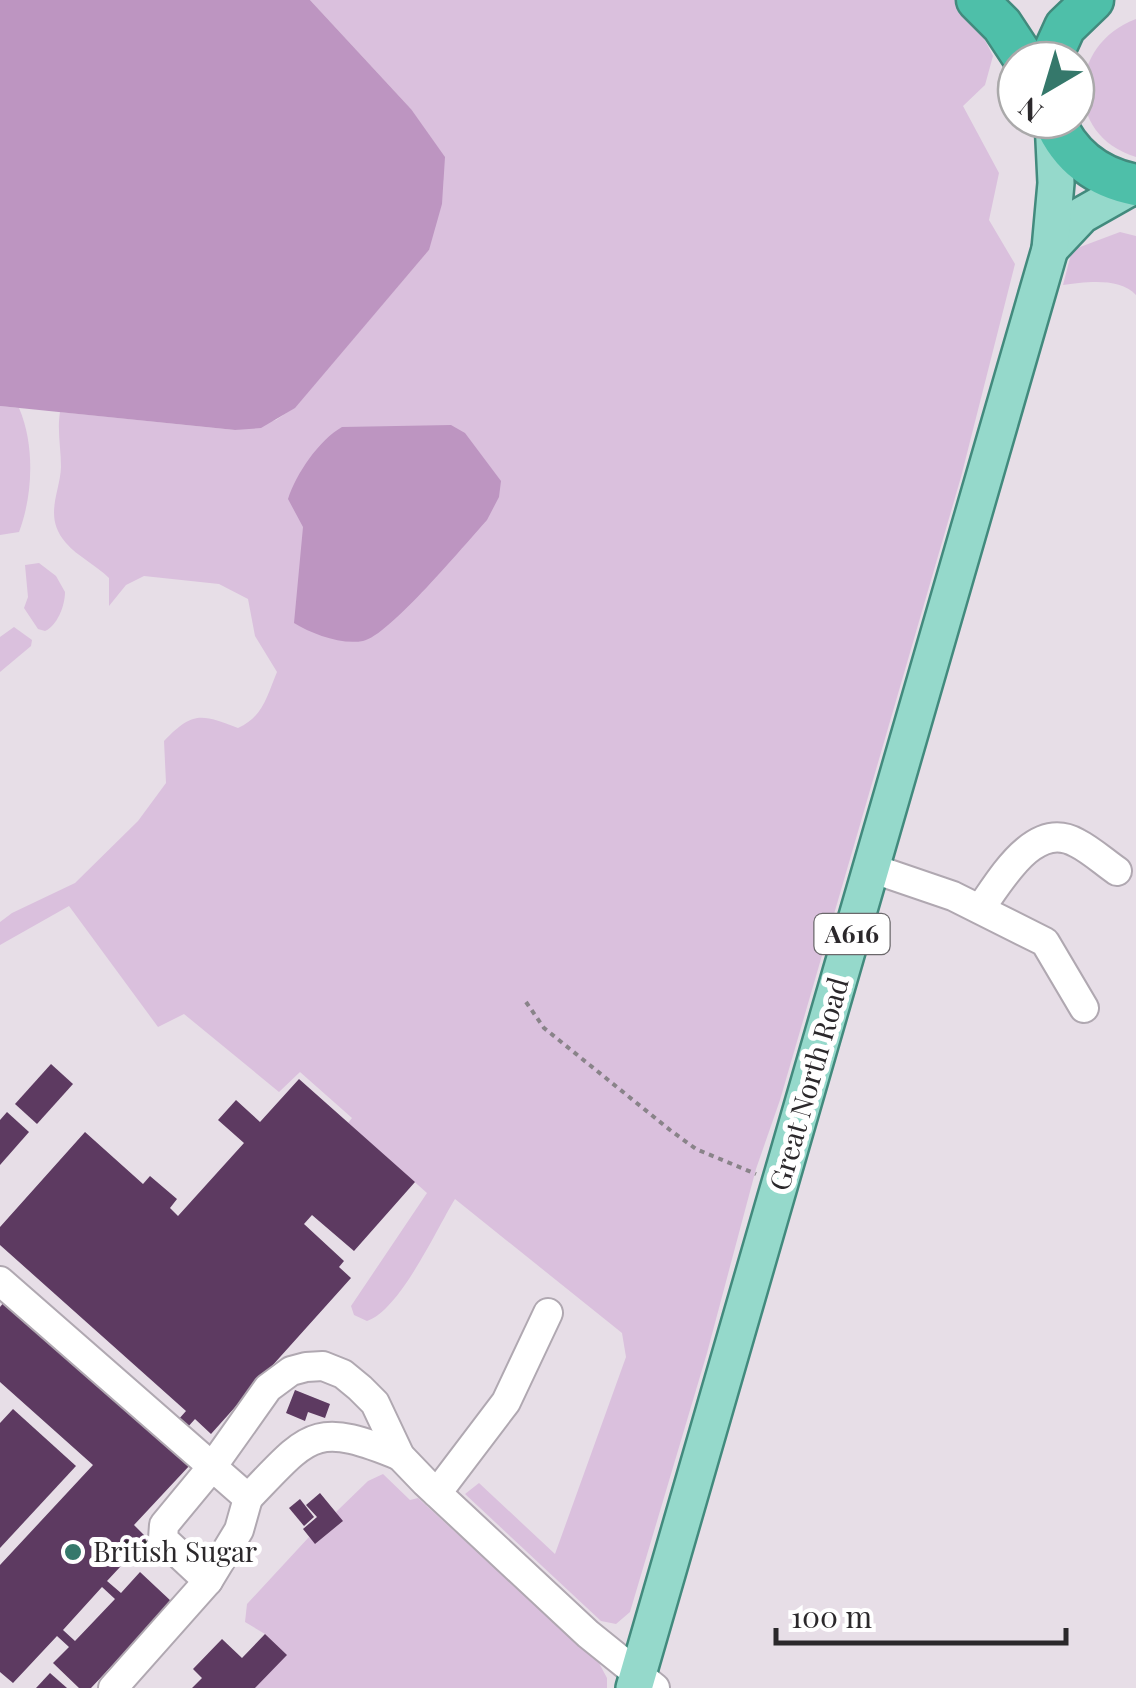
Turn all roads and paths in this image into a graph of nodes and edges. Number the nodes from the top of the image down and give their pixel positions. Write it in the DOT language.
graph roads {
  1 [pos="977,0"];
  2 [pos="1093,0"];
  3 [pos="1012,40"];
  4 [pos="1059,40"];
  5 [pos="1055,140"];
  6 [pos="1065,140"];
  7 [pos="1135,185"];
  8 [pos="1050,249"];
  9 [pos="871,868"];
  10 [pos="1117,871"];
  11 [pos="980,909"];
  12 [pos="526,1002"];
  13 [pos="1084,1008"];
  14 [pos="765,1178"];
  15 [pos="0,1281"];
  16 [pos="548,1314"];
  17 [pos="400,1456"];
  18 [pos="212,1466"];
  19 [pos="437,1493"];
  20 [pos="248,1498"];
  21 [pos="208,1581"];
  22 [pos="642,1684"];
  23 [pos="113,1688"];
  1 -- 3 [label="highway"];
  2 -- 4 [label="highway"];
  5 -- 8 [label="main road, Great North Road / A616"];
  6 -- 7 [label="highway"];
  7 -- 8 [label="main road, Great North Road / A616"];
  8 -- 9 [label="main road, Great North Road / A616"];
  9 -- 11 [label="lane"];
  9 -- 22 [label="main road, Great North Road / A616"];
  10 -- 11 [label="lane"];
  11 -- 13 [label="lane"];
  12 -- 14 [label="path"];
  15 -- 18 [label="lane"];
  16 -- 19 [label="lane"];
  17 -- 18 [label="lane"];
  17 -- 19 [label="lane"];
  17 -- 20 [label="lane"];
  18 -- 20 [label="lane"];
  18 -- 21 [label="lane"];
  19 -- 22 [label="lane"];
  20 -- 21 [label="lane"];
  21 -- 23 [label="lane"];
}
